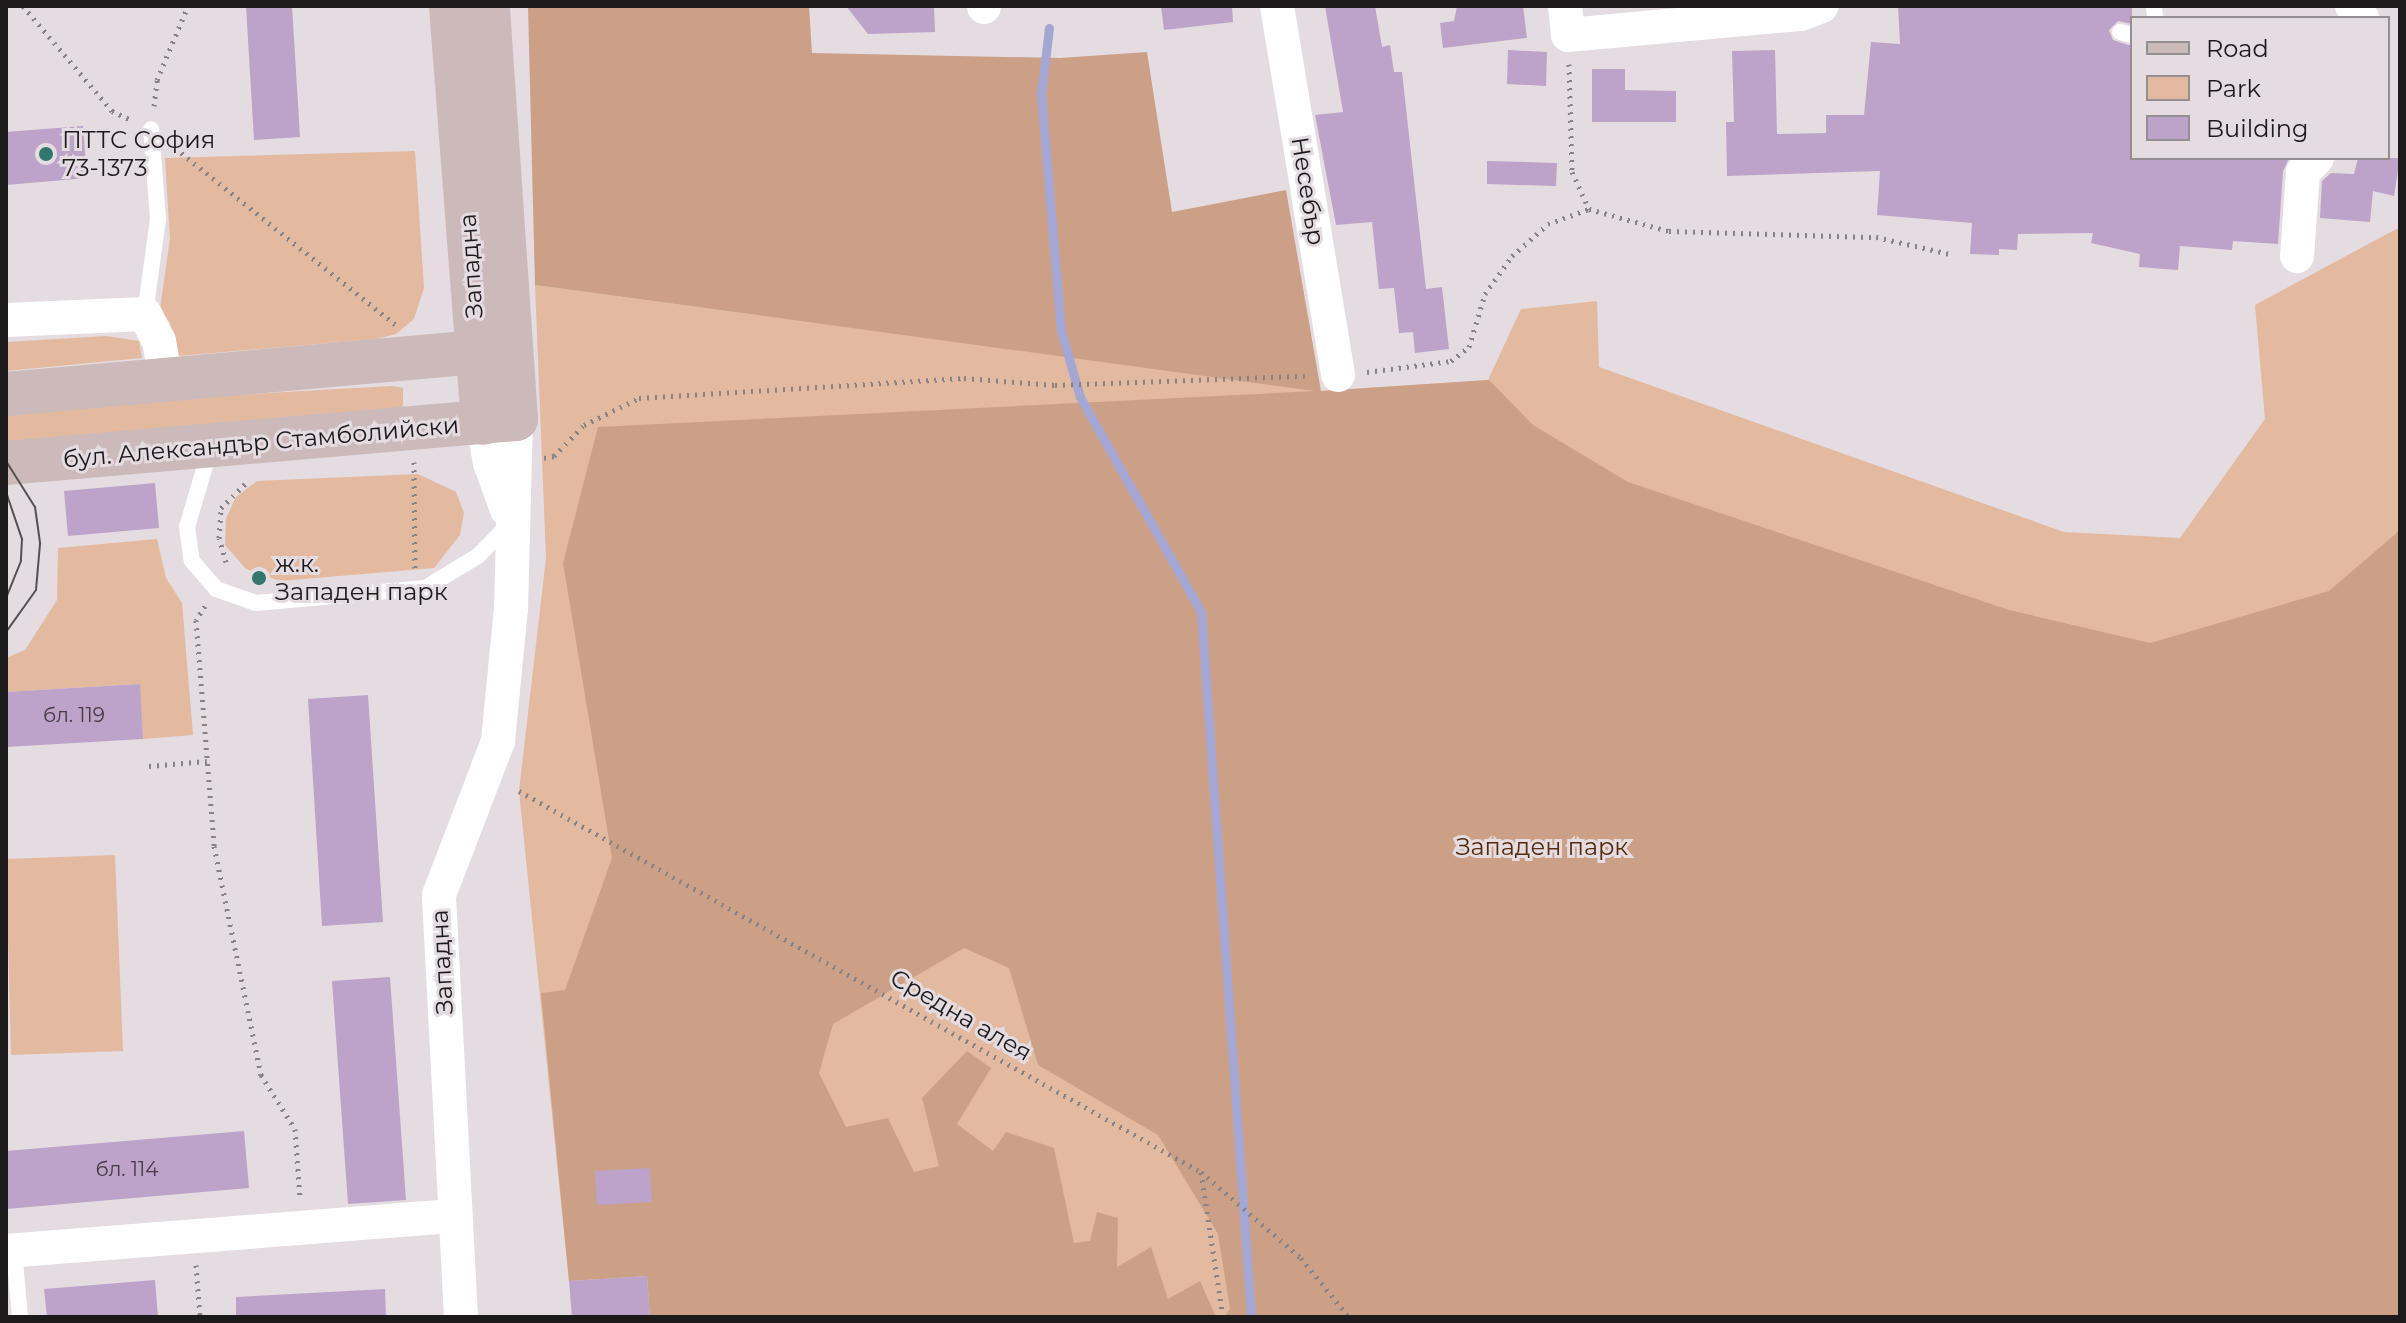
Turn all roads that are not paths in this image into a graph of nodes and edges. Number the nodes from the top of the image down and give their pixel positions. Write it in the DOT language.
graph roads {
  1 [pos="488,6"];
  2 [pos="1277,6"];
  3 [pos="1822,6"];
  4 [pos="1567,21"];
  5 [pos="446,26"];
  6 [pos="151,129"];
  7 [pos="2315,160"];
  8 [pos="2297,256"];
  9 [pos="145,314"];
  10 [pos="6,320"];
  11 [pos="494,351"];
  12 [pos="1338,375"];
  13 [pos="166,380"];
  14 [pos="6,394"];
  15 [pos="499,421"];
  16 [pos="210,448"];
  17 [pos="6,463"];
  18 [pos="511,522"];
  19 [pos="455,1216"];
  20 [pos="10,1251"];
  21 [pos="20,1317"];
  22 [pos="461,1317"];
  1 -- 11 [label="street, Западна"];
  2 -- 12 [label="street, Несебър"];
  3 -- 4 [label="street"];
  5 -- 11 [label="street, Западна"];
  6 -- 9 [label="lane"];
  7 -- 8 [label="street"];
  9 -- 10 [label="street"];
  9 -- 13 [label="street"];
  11 -- 13 [label="street"];
  11 -- 15 [label="street, Западна"];
  13 -- 14 [label="street"];
  15 -- 16 [label="street, бул. Александър Стамболийски"];
  15 -- 18 [label="street, Западна"];
  16 -- 17 [label="street, бул. Александър Стамболийски"];
  16 -- 18 [label="lane"];
  18 -- 19 [label="street, Западна"];
  19 -- 20 [label="street"];
  19 -- 22 [label="street, Западна"];
  20 -- 21 [label="lane"];
}
